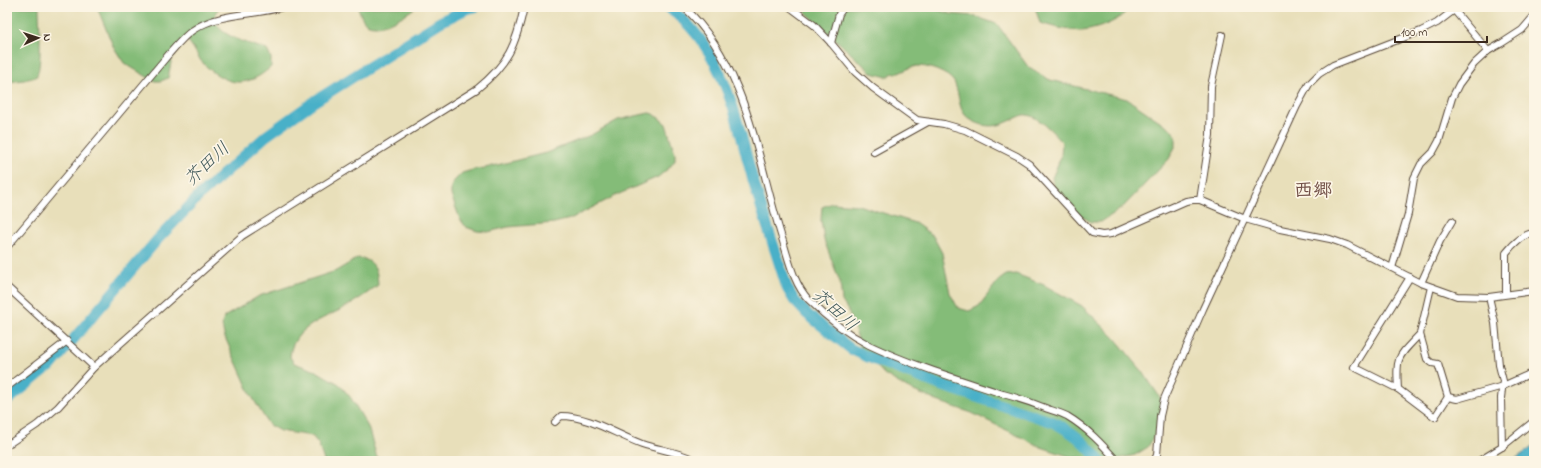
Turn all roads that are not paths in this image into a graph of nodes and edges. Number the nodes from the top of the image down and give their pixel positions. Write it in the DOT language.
graph roads {
  1 [pos="284,7"];
  2 [pos="524,7"];
  3 [pos="684,7"];
  4 [pos="790,7"];
  5 [pos="844,7"];
  6 [pos="1455,9"];
  7 [pos="1534,16"];
  8 [pos="1222,36"];
  9 [pos="831,43"];
  10 [pos="1488,50"];
  11 [pos="928,122"];
  12 [pos="874,152"];
  13 [pos="1200,200"];
  14 [pos="1245,219"];
  15 [pos="1452,222"];
  16 [pos="1534,233"];
  17 [pos="7,247"];
  18 [pos="1392,268"];
  19 [pos="1410,277"];
  20 [pos="1421,283"];
  21 [pos="7,287"];
  22 [pos="1431,287"];
  23 [pos="1534,291"];
  24 [pos="1506,294"];
  25 [pos="1489,296"];
  26 [pos="1420,334"];
  27 [pos="67,341"];
  28 [pos="94,367"];
  29 [pos="1534,372"];
  30 [pos="1503,386"];
  31 [pos="7,387"];
  32 [pos="1398,389"];
  33 [pos="1448,397"];
  34 [pos="1534,421"];
  35 [pos="555,422"];
  36 [pos="7,445"];
  37 [pos="1502,447"];
  38 [pos="697,461"];
  39 [pos="1117,461"];
  40 [pos="1154,461"];
  41 [pos="1480,461"];
  1 -- 17 [label="street"];
  2 -- 28 [label="street"];
  3 -- 39 [label="street"];
  4 -- 9 [label="street"];
  5 -- 9 [label="street"];
  6 -- 10 [label="street"];
  6 -- 14 [label="street"];
  7 -- 10 [label="street"];
  8 -- 13 [label="street"];
  9 -- 11 [label="street"];
  10 -- 18 [label="street"];
  11 -- 12 [label="street"];
  11 -- 13 [label="street"];
  13 -- 14 [label="street"];
  14 -- 18 [label="street"];
  14 -- 40 [label="street"];
  15 -- 20 [label="street"];
  16 -- 24 [label="street"];
  18 -- 19 [label="street"];
  19 -- 20 [label="street"];
  19 -- 32 [label="street"];
  20 -- 22 [label="street"];
  21 -- 27 [label="street"];
  22 -- 25 [label="street"];
  22 -- 26 [label="street"];
  23 -- 24 [label="street"];
  24 -- 25 [label="street"];
  25 -- 30 [label="street"];
  26 -- 32 [label="street"];
  26 -- 33 [label="street"];
  27 -- 28 [label="street"];
  27 -- 31 [label="street"];
  28 -- 36 [label="street"];
  29 -- 30 [label="street"];
  30 -- 33 [label="street"];
  30 -- 37 [label="street"];
  32 -- 33 [label="street"];
  34 -- 37 [label="street"];
  35 -- 38 [label="street"];
  37 -- 41 [label="street"];
}
